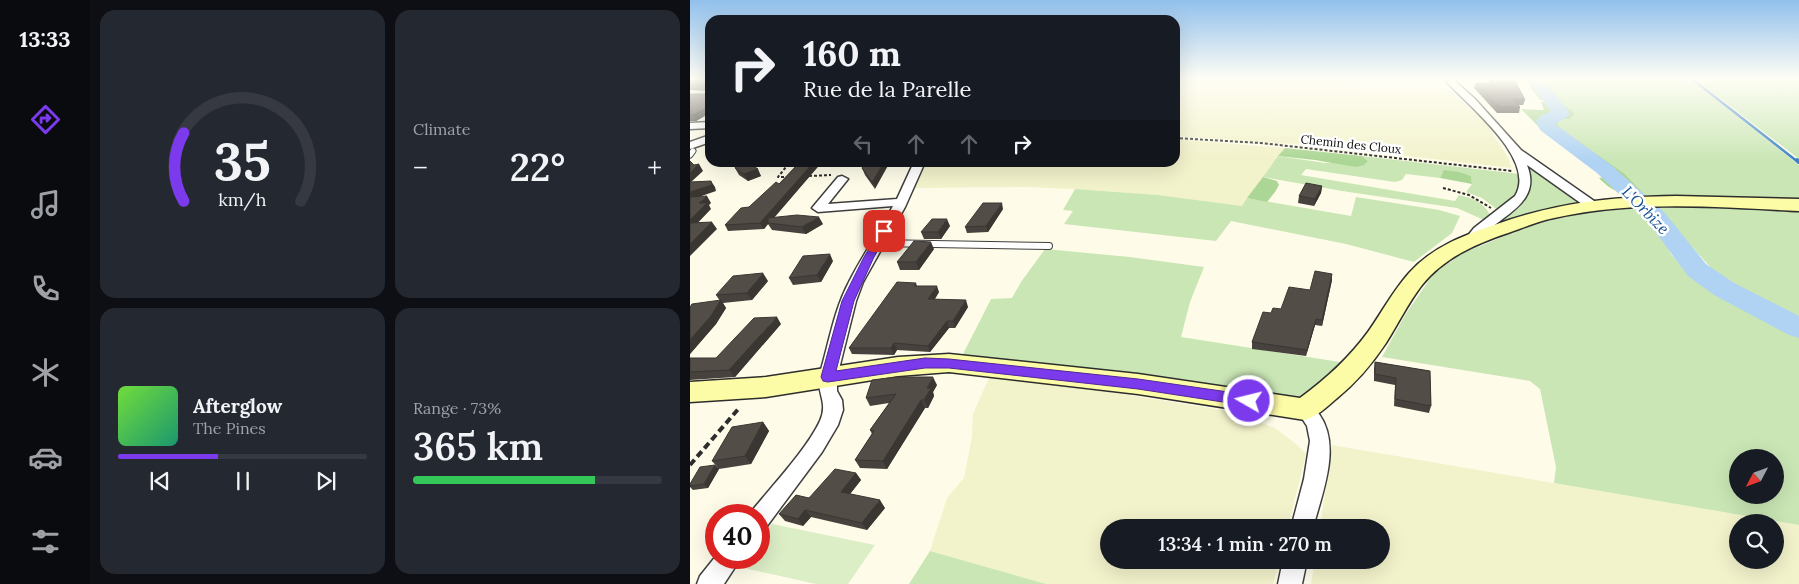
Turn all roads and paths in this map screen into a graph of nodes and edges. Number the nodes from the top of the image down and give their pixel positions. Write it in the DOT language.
graph roads {
  1 [pos="1476,106"];
  2 [pos="705,125"];
  3 [pos="690,126"];
  4 [pos="1180,138"];
  5 [pos="705,141"];
  6 [pos="705,150"];
  7 [pos="691,151"];
  8 [pos="1517,152"];
  9 [pos="786,167"];
  10 [pos="918,167"];
  11 [pos="1525,172"];
  12 [pos="805,176"];
  13 [pos="797,177"];
  14 [pos="842,179"];
  15 [pos="1443,188"];
  16 [pos="901,202"];
  17 [pos="1799,205"];
  18 [pos="1593,206"];
  19 [pos="1500,215"];
  20 [pos="1473,238"];
  21 [pos="877,243"];
  22 [pos="1050,246"];
  23 [pos="828,377"];
  24 [pos="755,388"];
  25 [pos="690,392"];
  26 [pos="1305,409"];
  27 [pos="690,465"];
  28 [pos="770,505"];
  29 [pos="1304,519"];
  30 [pos="721,569"];
  31 [pos="1293,569"];
  32 [pos="709,584"];
  33 [pos="1290,584"];
  1 -- 8 [label="street"];
  2 -- 3 [label="street"];
  4 -- 11 [label="path, Chemin des Cloux"];
  5 -- 7 [label="street"];
  6 -- 7 [label="street"];
  8 -- 11 [label="street"];
  8 -- 18 [label="street"];
  9 -- 13 [label="path"];
  10 -- 16 [label="street"];
  11 -- 19 [label="street"];
  12 -- 14 [label="path"];
  14 -- 16 [label="street"];
  15 -- 19 [label="path"];
  16 -- 21 [label="street"];
  17 -- 18 [label="street"];
  18 -- 20 [label="street"];
  19 -- 20 [label="street"];
  20 -- 26 [label="street"];
  21 -- 22 [label="lane"];
  21 -- 23 [label="street"];
  23 -- 24 [label="street"];
  23 -- 26 [label="street"];
  23 -- 28 [label="street"];
  24 -- 25 [label="street"];
  24 -- 27 [label="path"];
  26 -- 29 [label="street"];
  30 -- 32 [label="street"];
  31 -- 33 [label="street"];
}
